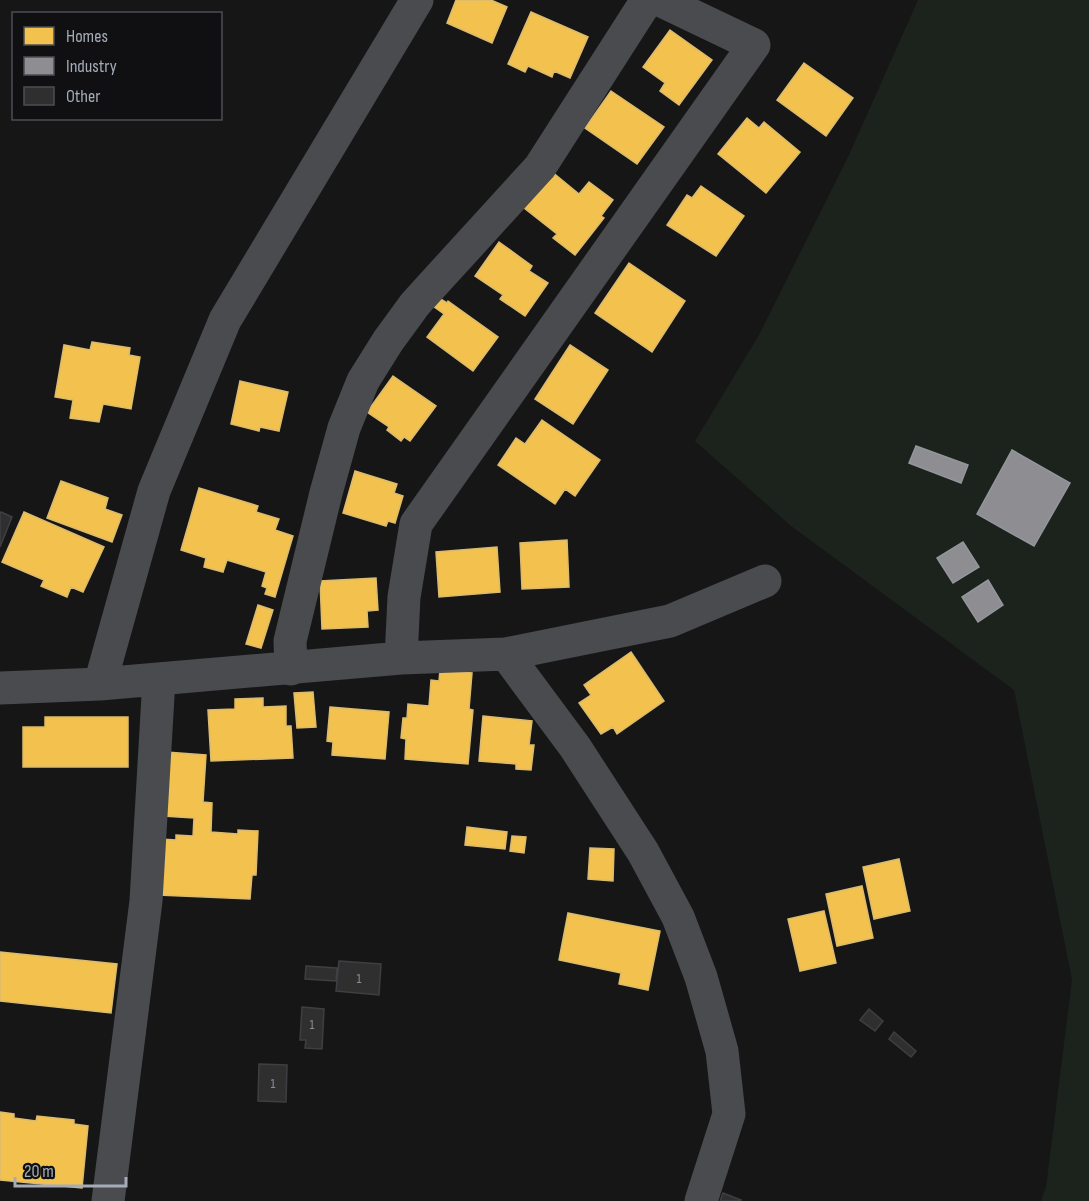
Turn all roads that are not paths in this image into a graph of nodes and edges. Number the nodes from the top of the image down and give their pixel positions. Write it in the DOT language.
graph roads {
  1 [pos="417,0"];
  2 [pos="647,0"];
  3 [pos="660,0"];
  4 [pos="765,581"];
  5 [pos="506,654"];
  6 [pos="401,658"];
  7 [pos="291,669"];
  8 [pos="159,679"];
  9 [pos="100,684"];
  10 [pos="0,688"];
  11 [pos="108,1201"];
  12 [pos="701,1201"];
  1 -- 9 [label="street"];
  2 -- 7 [label="street"];
  3 -- 6 [label="street"];
  4 -- 5 [label="street"];
  5 -- 6 [label="street"];
  5 -- 12 [label="street"];
  6 -- 7 [label="street"];
  7 -- 8 [label="street"];
  8 -- 9 [label="street"];
  8 -- 11 [label="street"];
  9 -- 10 [label="street"];
}
